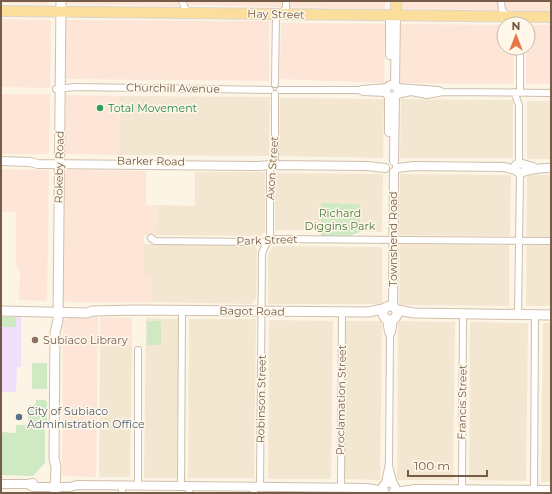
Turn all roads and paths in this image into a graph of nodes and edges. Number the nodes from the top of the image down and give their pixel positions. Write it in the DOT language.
graph roads {
  1 [pos="56,1"];
  2 [pos="61,1"];
  3 [pos="182,1"];
  4 [pos="286,1"];
  5 [pos="390,1"];
  6 [pos="396,1"];
  7 [pos="501,1"];
  8 [pos="1,11"];
  9 [pos="58,12"];
  10 [pos="194,13"];
  11 [pos="278,14"];
  12 [pos="393,15"];
  13 [pos="510,16"];
  14 [pos="551,17"];
  15 [pos="496,18"];
  16 [pos="536,18"];
  17 [pos="519,56"];
  18 [pos="58,87"];
  19 [pos="275,91"];
  20 [pos="392,91"];
  21 [pos="517,93"];
  22 [pos="528,93"];
  23 [pos="551,93"];
  24 [pos="520,105"];
  25 [pos="1,162"];
  26 [pos="57,162"];
  27 [pos="272,165"];
  28 [pos="391,166"];
  29 [pos="520,167"];
  30 [pos="551,168"];
  31 [pos="151,238"];
  32 [pos="391,240"];
  33 [pos="519,240"];
  34 [pos="551,241"];
  35 [pos="267,242"];
  36 [pos="1,306"];
  37 [pos="56,310"];
  38 [pos="1,311"];
  39 [pos="182,311"];
  40 [pos="262,311"];
  41 [pos="342,312"];
  42 [pos="390,313"];
  43 [pos="463,314"];
  44 [pos="518,314"];
  45 [pos="535,315"];
  46 [pos="551,315"];
  47 [pos="138,350"];
  48 [pos="1,484"];
  49 [pos="138,486"];
  50 [pos="53,488"];
  51 [pos="186,488"];
  52 [pos="341,488"];
  53 [pos="122,489"];
  54 [pos="256,489"];
  55 [pos="390,489"];
  56 [pos="462,489"];
  57 [pos="320,490"];
  58 [pos="534,490"];
  59 [pos="551,490"];
  1 -- 9 [label="main road, Rokeby Road"];
  2 -- 9 [label="main road, Rokeby Road"];
  3 -- 10 [label="street"];
  4 -- 11 [label="street"];
  5 -- 12 [label="main road, Townshend Road"];
  6 -- 12 [label="main road, Townshend Road"];
  7 -- 13 [label="street"];
  8 -- 9 [label="main road, Hay Street"];
  9 -- 10 [label="main road, Hay Street"];
  9 -- 18 [label="main road, Rokeby Road"];
  10 -- 11 [label="main road, Hay Street"];
  11 -- 12 [label="main road, Hay Street"];
  11 -- 19 [label="street"];
  12 -- 15 [label="main road, Hay Street"];
  12 -- 20 [label="street, Townshend Road"];
  14 -- 16 [label="main road, Hay Street"];
  17 -- 21 [label="street"];
  18 -- 19 [label="street, Churchill Avenue"];
  18 -- 26 [label="main road, Rokeby Road"];
  19 -- 20 [label="street, Churchill Avenue"];
  19 -- 27 [label="street, Axon Street"];
  20 -- 21 [label="street, Churchill Avenue"];
  20 -- 28 [label="street, Townshend Road"];
  21 -- 22 [label="street, Churchill Avenue"];
  21 -- 24 [label="street"];
  22 -- 23 [label="street, Churchill Avenue"];
  22 -- 24 [label="street"];
  24 -- 29 [label="street"];
  25 -- 26 [label="street, Barker Road"];
  26 -- 27 [label="street, Barker Road"];
  26 -- 37 [label="main road, Rokeby Road"];
  27 -- 28 [label="street, Barker Road"];
  27 -- 35 [label="street, Axon Street"];
  28 -- 29 [label="street, Barker Road"];
  28 -- 32 [label="street, Townshend Road"];
  29 -- 30 [label="street, Barker Road"];
  29 -- 33 [label="street"];
  31 -- 35 [label="street, Park Street"];
  32 -- 33 [label="street, Park Street"];
  32 -- 35 [label="street, Park Street"];
  32 -- 42 [label="street, Townshend Road"];
  33 -- 34 [label="street, Park Street"];
  33 -- 44 [label="street"];
  35 -- 40 [label="street, Axon Street"];
  36 -- 37 [label="main road, Bagot Road"];
  37 -- 38 [label="main road, Bagot Road"];
  37 -- 39 [label="main road, Bagot Road"];
  37 -- 50 [label="main road, Rokeby Road"];
  39 -- 40 [label="main road, Bagot Road"];
  39 -- 51 [label="street"];
  40 -- 41 [label="main road, Bagot Road"];
  40 -- 54 [label="street, Robinson Street"];
  41 -- 42 [label="main road, Bagot Road"];
  41 -- 52 [label="street, Proclamation Street"];
  42 -- 43 [label="main road, Bagot Road"];
  42 -- 55 [label="street, Townshend Road"];
  43 -- 44 [label="main road, Bagot Road"];
  43 -- 56 [label="street, Francis Street"];
  44 -- 45 [label="main road, Bagot Road"];
  45 -- 46 [label="main road, Bagot Road"];
  45 -- 58 [label="street"];
  47 -- 49 [label="street"];
  48 -- 50 [label="street"];
  49 -- 51 [label="street"];
  49 -- 53 [label="street"];
  50 -- 53 [label="street"];
  51 -- 54 [label="street"];
  52 -- 55 [label="street"];
  52 -- 57 [label="street"];
  54 -- 57 [label="street"];
  55 -- 56 [label="street"];
  56 -- 58 [label="street"];
  58 -- 59 [label="street"];
}
